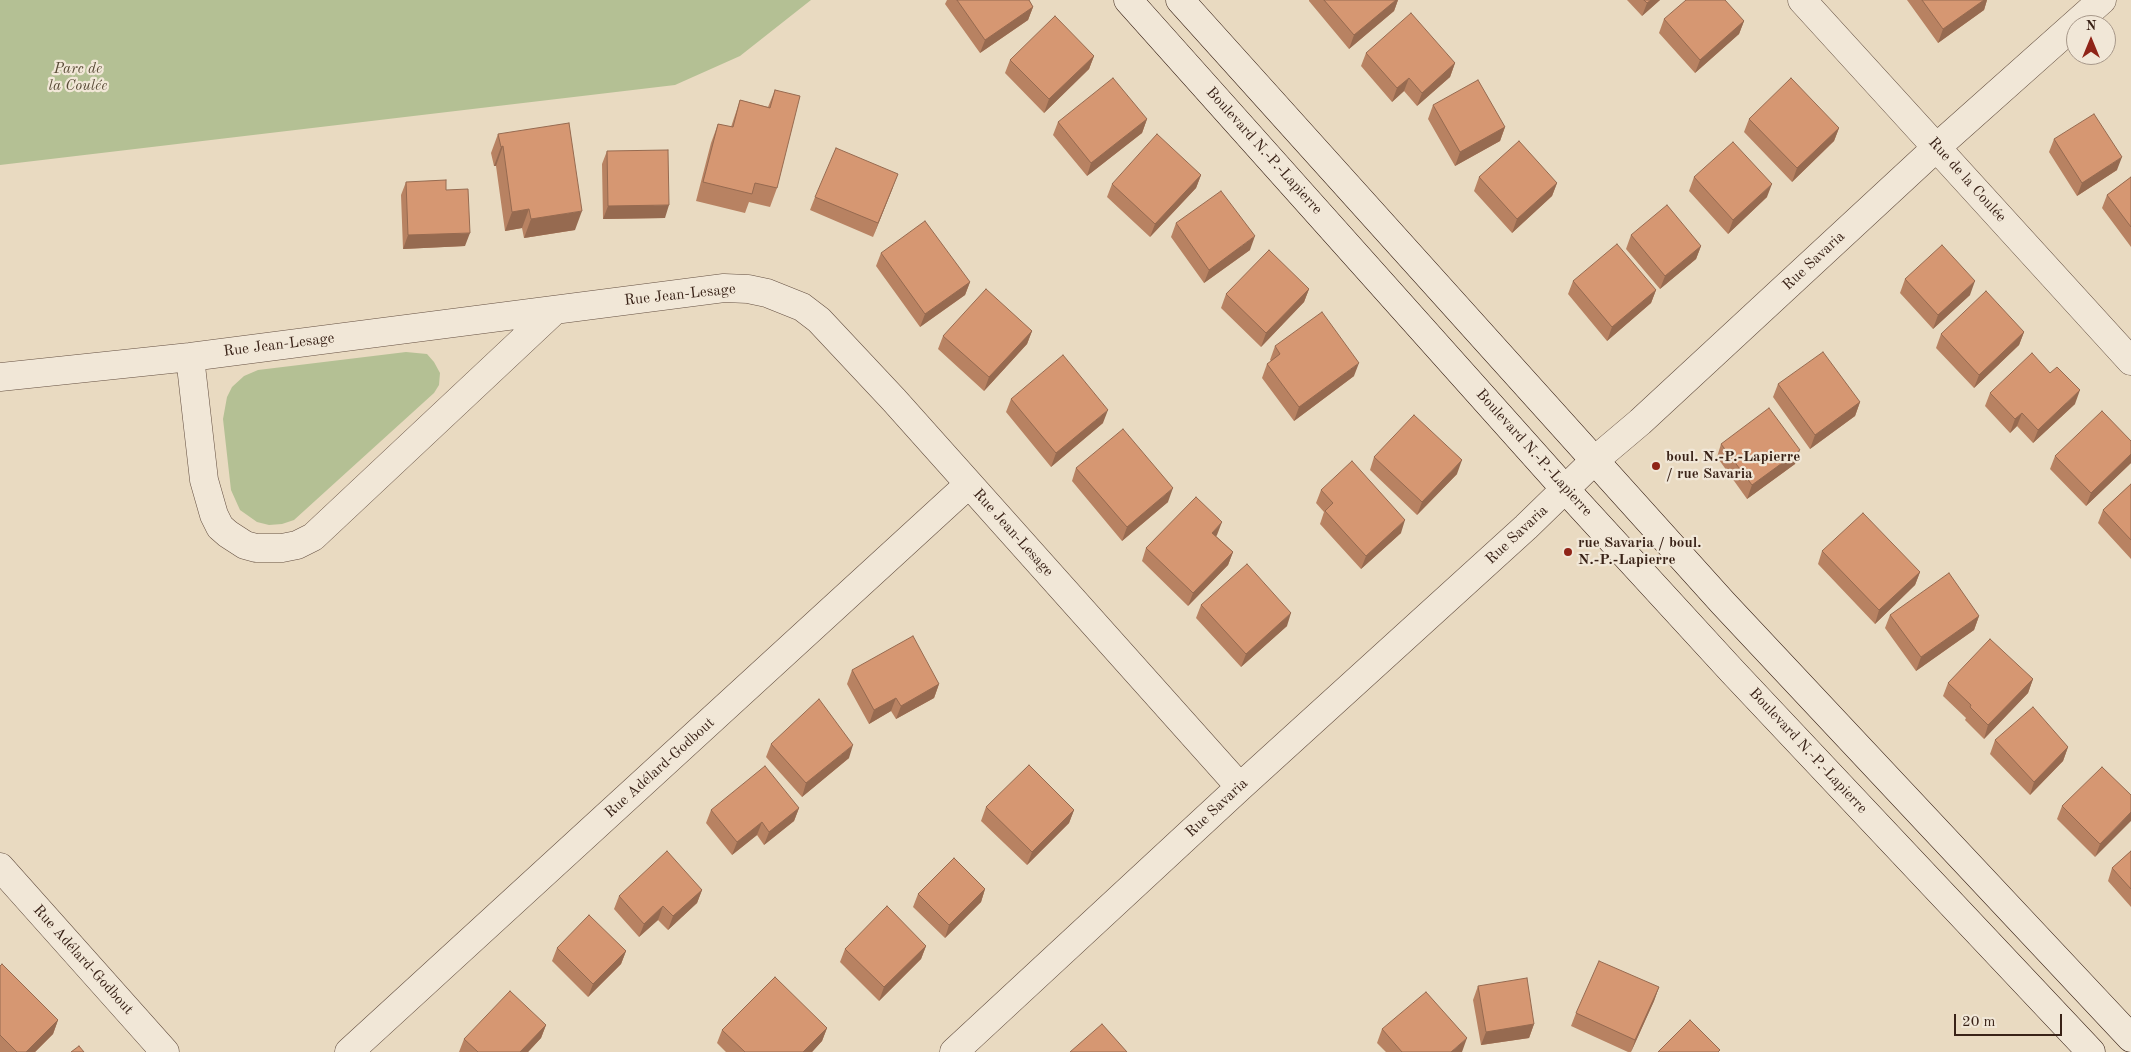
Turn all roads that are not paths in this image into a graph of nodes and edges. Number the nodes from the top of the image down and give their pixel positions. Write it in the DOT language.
graph roads {
  1 [pos="1128,0"];
  2 [pos="1180,0"];
  3 [pos="1802,0"];
  4 [pos="2102,0"];
  5 [pos="1937,147"];
  6 [pos="555,310"];
  7 [pos="190,357"];
  8 [pos="2131,361"];
  9 [pos="0,377"];
  10 [pos="1595,460"];
  11 [pos="969,484"];
  12 [pos="1565,489"];
  13 [pos="1240,786"];
  14 [pos="0,867"];
  15 [pos="2131,1038"];
  16 [pos="165,1052"];
  17 [pos="349,1052"];
  18 [pos="954,1052"];
  19 [pos="2091,1052"];
  1 -- 12 [label="street, Boulevard N.-P.-Lapierre"];
  2 -- 10 [label="street"];
  3 -- 5 [label="street, Rue de la Coulée"];
  4 -- 5 [label="street, Rue Savaria"];
  5 -- 8 [label="street, Rue de la Coulée"];
  5 -- 10 [label="street, Rue Savaria"];
  6 -- 7 [label="street, Rue Jean-Lesage"];
  6 -- 7 [label="street"];
  6 -- 11 [label="street, Rue Jean-Lesage"];
  7 -- 9 [label="street, Rue Jean-Lesage"];
  10 -- 12 [label="street, Rue Savaria"];
  10 -- 15 [label="street"];
  11 -- 13 [label="street, Rue Jean-Lesage"];
  11 -- 17 [label="street, Rue Adélard-Godbout"];
  12 -- 13 [label="street, Rue Savaria"];
  12 -- 19 [label="street, Boulevard N.-P.-Lapierre"];
  13 -- 18 [label="street, Rue Savaria"];
  14 -- 16 [label="street, Rue Adélard-Godbout"];
}
